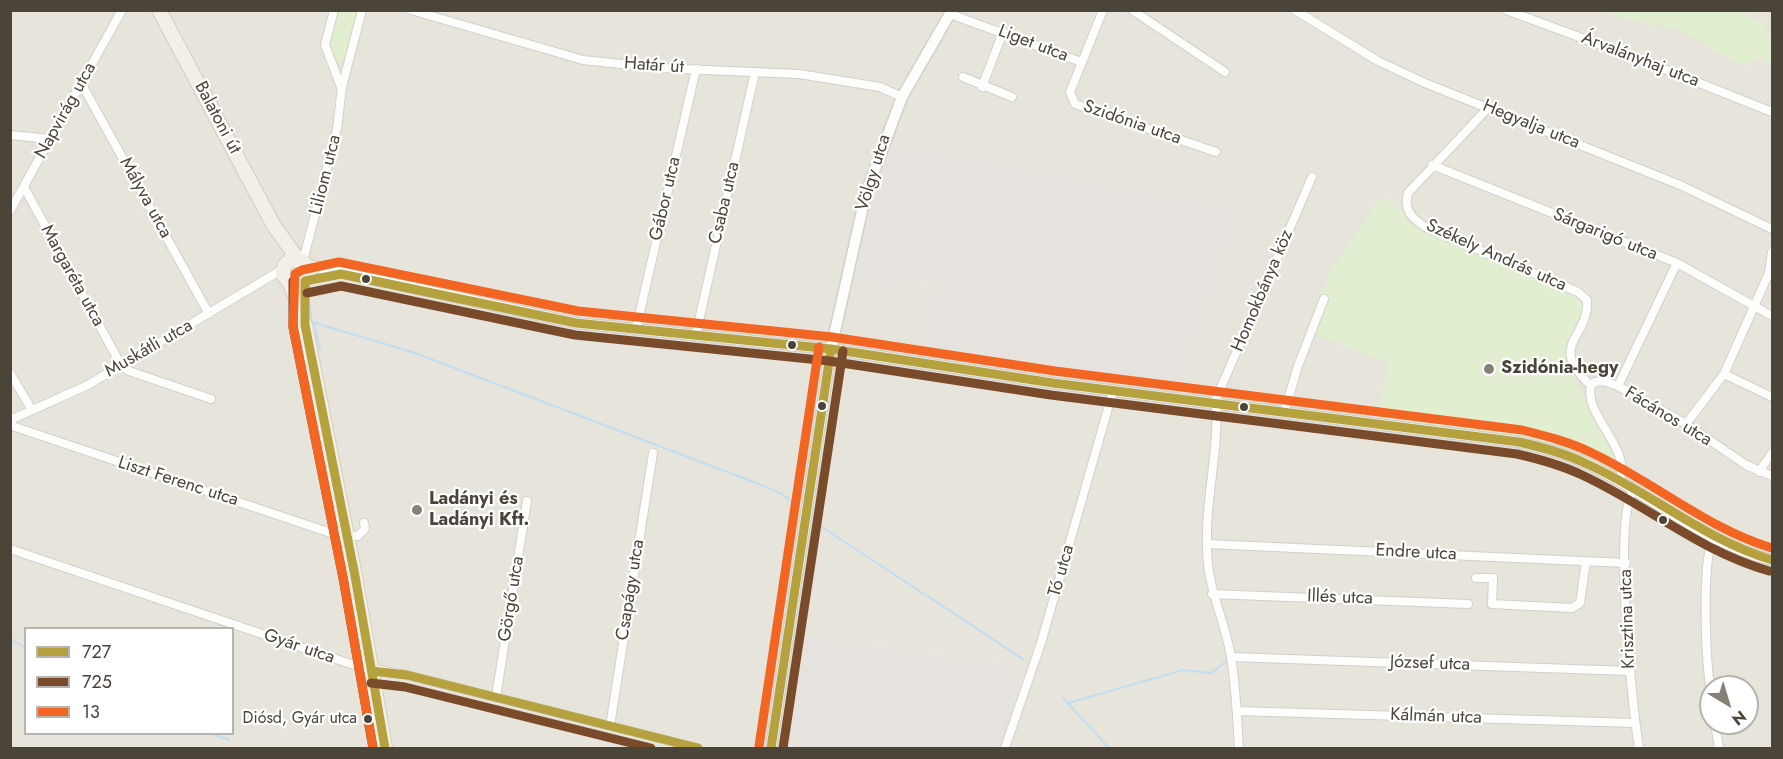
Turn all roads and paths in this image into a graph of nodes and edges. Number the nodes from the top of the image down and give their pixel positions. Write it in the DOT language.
graph roads {
  1 [pos="122,10"];
  2 [pos="159,10"];
  3 [pos="334,10"];
  4 [pos="362,10"];
  5 [pos="411,10"];
  6 [pos="1103,10"];
  7 [pos="1132,10"];
  8 [pos="1295,10"];
  9 [pos="1506,10"];
  10 [pos="951,12"];
  11 [pos="1003,32"];
  12 [pos="1081,62"];
  13 [pos="696,69"];
  14 [pos="755,72"];
  15 [pos="1224,72"];
  16 [pos="963,77"];
  17 [pos="81,83"];
  18 [pos="342,87"];
  19 [pos="982,87"];
  20 [pos="902,97"];
  21 [pos="1012,97"];
  22 [pos="1488,108"];
  23 [pos="1773,112"];
  24 [pos="10,135"];
  25 [pos="51,139"];
  26 [pos="1216,152"];
  27 [pos="1432,165"];
  28 [pos="1312,177"];
  29 [pos="24,187"];
  30 [pos="10,211"];
  31 [pos="1773,229"];
  32 [pos="1773,252"];
  33 [pos="295,263"];
  34 [pos="1677,263"];
  35 [pos="341,274"];
  36 [pos="305,280"];
  37 [pos="290,283"];
  38 [pos="1324,299"];
  39 [pos="1755,306"];
  40 [pos="209,314"];
  41 [pos="1773,316"];
  42 [pos="305,325"];
  43 [pos="636,329"];
  44 [pos="696,334"];
  45 [pos="831,350"];
  46 [pos="121,365"];
  47 [pos="10,373"];
  48 [pos="1724,374"];
  49 [pos="1591,386"];
  50 [pos="1618,386"];
  51 [pos="1113,391"];
  52 [pos="1773,397"];
  53 [pos="210,399"];
  54 [pos="1217,404"];
  55 [pos="32,410"];
  56 [pos="1284,412"];
  57 [pos="10,422"];
  58 [pos="1686,424"];
  59 [pos="653,453"];
  60 [pos="1773,453"];
  61 [pos="1759,472"];
  62 [pos="1773,476"];
  63 [pos="1619,481"];
  64 [pos="1633,491"];
  65 [pos="528,501"];
  66 [pos="364,523"];
  67 [pos="347,537"];
  68 [pos="1713,538"];
  69 [pos="1207,544"];
  70 [pos="10,549"];
  71 [pos="1773,560"];
  72 [pos="1586,561"];
  73 [pos="1626,563"];
  74 [pos="1476,578"];
  75 [pos="1212,594"];
  76 [pos="1468,604"];
  77 [pos="1232,657"];
  78 [pos="372,670"];
  79 [pos="1629,671"];
  80 [pos="1710,675"];
  81 [pos="496,697"];
  82 [pos="1237,711"];
  83 [pos="1635,723"];
  84 [pos="610,726"];
  85 [pos="385,748"];
  86 [pos="698,748"];
  87 [pos="771,748"];
  88 [pos="1005,748"];
  89 [pos="1239,748"];
  90 [pos="1639,748"];
  1 -- 17 [label="street, Napvirág utca"];
  2 -- 33 [label="main road, Balatoni út"];
  3 -- 18 [label="street, Liliom utca"];
  4 -- 18 [label="street, Liliom utca"];
  5 -- 13 [label="street, Határ út"];
  6 -- 12 [label="street, Szidónia utca"];
  7 -- 15 [label="street"];
  8 -- 22 [label="street, Hegyalja utca"];
  9 -- 23 [label="street, Árvalányhaj utca"];
  10 -- 11 [label="street, Liget utca"];
  10 -- 20 [label="street, Völgy utca"];
  11 -- 12 [label="street, Liget utca"];
  11 -- 19 [label="street"];
  12 -- 26 [label="street, Szidónia utca"];
  13 -- 14 [label="street, Határ út"];
  13 -- 43 [label="street, Gábor utca"];
  14 -- 20 [label="street, Határ út"];
  14 -- 44 [label="street, Csaba utca"];
  16 -- 19 [label="street"];
  17 -- 25 [label="street, Napvirág utca"];
  17 -- 40 [label="street, Mályva utca"];
  18 -- 33 [label="street, Liliom utca"];
  19 -- 21 [label="street"];
  20 -- 45 [label="street, Völgy utca"];
  22 -- 27 [label="street, Székely András utca"];
  22 -- 31 [label="street, Hegyalja utca"];
  24 -- 25 [label="street"];
  25 -- 29 [label="street, Napvirág utca"];
  27 -- 34 [label="street, Sárgarigó utca"];
  27 -- 49 [label="street, Székely András utca"];
  28 -- 54 [label="street, Homokbánya köz"];
  29 -- 30 [label="street, Napvirág utca"];
  29 -- 46 [label="street, Margaréta utca"];
  32 -- 39 [label="street"];
  33 -- 35 [label="street"];
  33 -- 36 [label="main road"];
  33 -- 37 [label="main road"];
  33 -- 40 [label="street, Muskátli utca"];
  34 -- 39 [label="street, Sárgarigó utca"];
  34 -- 50 [label="street"];
  35 -- 36 [label="street"];
  35 -- 43 [label="street"];
  36 -- 37 [label="main road"];
  36 -- 42 [label="main road"];
  37 -- 42 [label="main road"];
  38 -- 56 [label="street"];
  39 -- 41 [label="street, Sárgarigó utca"];
  39 -- 48 [label="street"];
  40 -- 46 [label="street, Muskátli utca"];
  42 -- 67 [label="main road"];
  43 -- 44 [label="street"];
  44 -- 45 [label="street"];
  45 -- 51 [label="street"];
  45 -- 87 [label="street, Völgy utca"];
  46 -- 53 [label="street"];
  46 -- 55 [label="street, Muskátli utca"];
  47 -- 55 [label="street"];
  48 -- 52 [label="street"];
  48 -- 58 [label="street"];
  49 -- 50 [label="street, Fácános utca"];
  49 -- 63 [label="street, Fácános utca"];
  50 -- 58 [label="street, Fácános utca"];
  51 -- 54 [label="street"];
  51 -- 88 [label="street, Tó utca"];
  54 -- 56 [label="street"];
  54 -- 69 [label="street, Homokbánya köz"];
  55 -- 57 [label="street, Muskátli utca"];
  56 -- 63 [label="street"];
  57 -- 67 [label="street, Liszt Ferenc utca"];
  58 -- 61 [label="street, Fácános utca"];
  59 -- 84 [label="street, Csapágy utca"];
  60 -- 61 [label="street"];
  61 -- 62 [label="street, Fácános utca"];
  63 -- 64 [label="street"];
  64 -- 68 [label="street"];
  64 -- 73 [label="street, Krisztina utca"];
  65 -- 81 [label="street, Görgő utca"];
  66 -- 67 [label="street"];
  67 -- 78 [label="main road"];
  68 -- 71 [label="street"];
  68 -- 80 [label="street"];
  69 -- 72 [label="street, Endre utca"];
  69 -- 75 [label="street, Homokbánya köz"];
  70 -- 78 [label="street, Gyár utca"];
  72 -- 73 [label="street, Endre utca"];
  72 -- 74 [label="street"];
  73 -- 79 [label="street, Krisztina utca"];
  75 -- 76 [label="street, Illés utca"];
  75 -- 77 [label="street, Homokbánya köz"];
  77 -- 79 [label="street, József utca"];
  77 -- 82 [label="street, Homokbánya köz"];
  78 -- 81 [label="street, Gyár utca"];
  78 -- 85 [label="main road"];
  79 -- 83 [label="street, Krisztina utca"];
  81 -- 84 [label="street, Gyár utca"];
  82 -- 83 [label="street, Kálmán utca"];
  82 -- 89 [label="street, Homokbánya köz"];
  83 -- 90 [label="street, Krisztina utca"];
  84 -- 86 [label="street, Gyár utca"];
}
